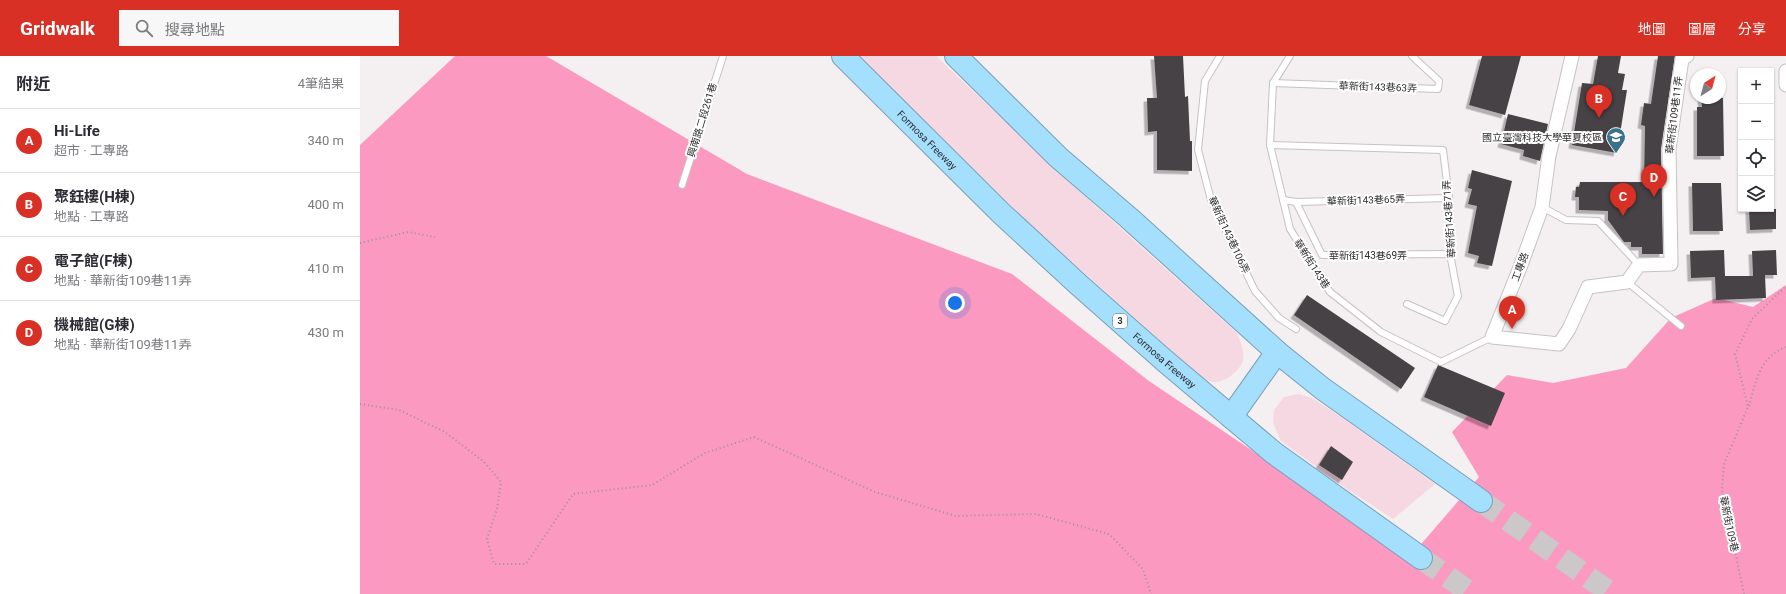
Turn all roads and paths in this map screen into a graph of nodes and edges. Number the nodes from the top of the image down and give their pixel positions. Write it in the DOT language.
graph roads {
  1 [pos="723,56"];
  2 [pos="843,56"];
  3 [pos="956,56"];
  4 [pos="1220,56"];
  5 [pos="1290,56"];
  6 [pos="1412,56"];
  7 [pos="1572,56"];
  8 [pos="1687,56"];
  9 [pos="1274,83"];
  10 [pos="1270,145"];
  11 [pos="682,184"];
  12 [pos="1449,198"];
  13 [pos="1283,200"];
  14 [pos="1296,202"];
  15 [pos="1542,208"];
  16 [pos="435,237"];
  17 [pos="360,243"];
  18 [pos="1450,254"];
  19 [pos="1639,265"];
  20 [pos="1627,282"];
  21 [pos="1786,286"];
  22 [pos="1407,304"];
  23 [pos="1681,326"];
  24 [pos="1296,329"];
  25 [pos="1492,337"];
  26 [pos="1786,346"];
  27 [pos="1277,352"];
  28 [pos="360,404"];
  29 [pos="1748,407"];
  30 [pos="1231,417"];
  31 [pos="1481,501"];
  32 [pos="1421,558"];
  33 [pos="1151,594"];
  34 [pos="1744,594"];
  1 -- 11 [label="lane, 興南路二段261巷"];
  2 -- 30 [label="highway, Formosa Freeway / 3"];
  3 -- 27 [label="highway"];
  4 -- 24 [label="lane, 華新街143巷106弄"];
  5 -- 9 [label="lane, 華新街143巷"];
  6 -- 9 [label="lane, 華新街143巷63弄"];
  7 -- 15 [label="street, 工專路"];
  8 -- 19 [label="street, 華新街109巷11弄"];
  9 -- 10 [label="lane, 華新街143巷"];
  10 -- 12 [label="lane, 華新街143巷71弄"];
  10 -- 13 [label="lane, 華新街143巷"];
  12 -- 14 [label="lane, 華新街143巷65弄"];
  12 -- 18 [label="lane, 華新街143巷71弄"];
  13 -- 14 [label="lane, 華新街143巷65弄"];
  13 -- 25 [label="lane, 華新街143巷"];
  14 -- 18 [label="lane, 華新街143巷69弄"];
  15 -- 19 [label="lane"];
  15 -- 25 [label="street, 工專路"];
  16 -- 17 [label="path"];
  18 -- 22 [label="lane, 華新街143巷71弄"];
  19 -- 20 [label="street"];
  20 -- 23 [label="lane"];
  20 -- 25 [label="street"];
  21 -- 29 [label="path"];
  26 -- 29 [label="path, 華新街109巷"];
  27 -- 30 [label="highway"];
  27 -- 31 [label="highway"];
  28 -- 33 [label="path"];
  29 -- 34 [label="path, 華新街109巷"];
  30 -- 32 [label="highway, Formosa Freeway / 3"];
}
